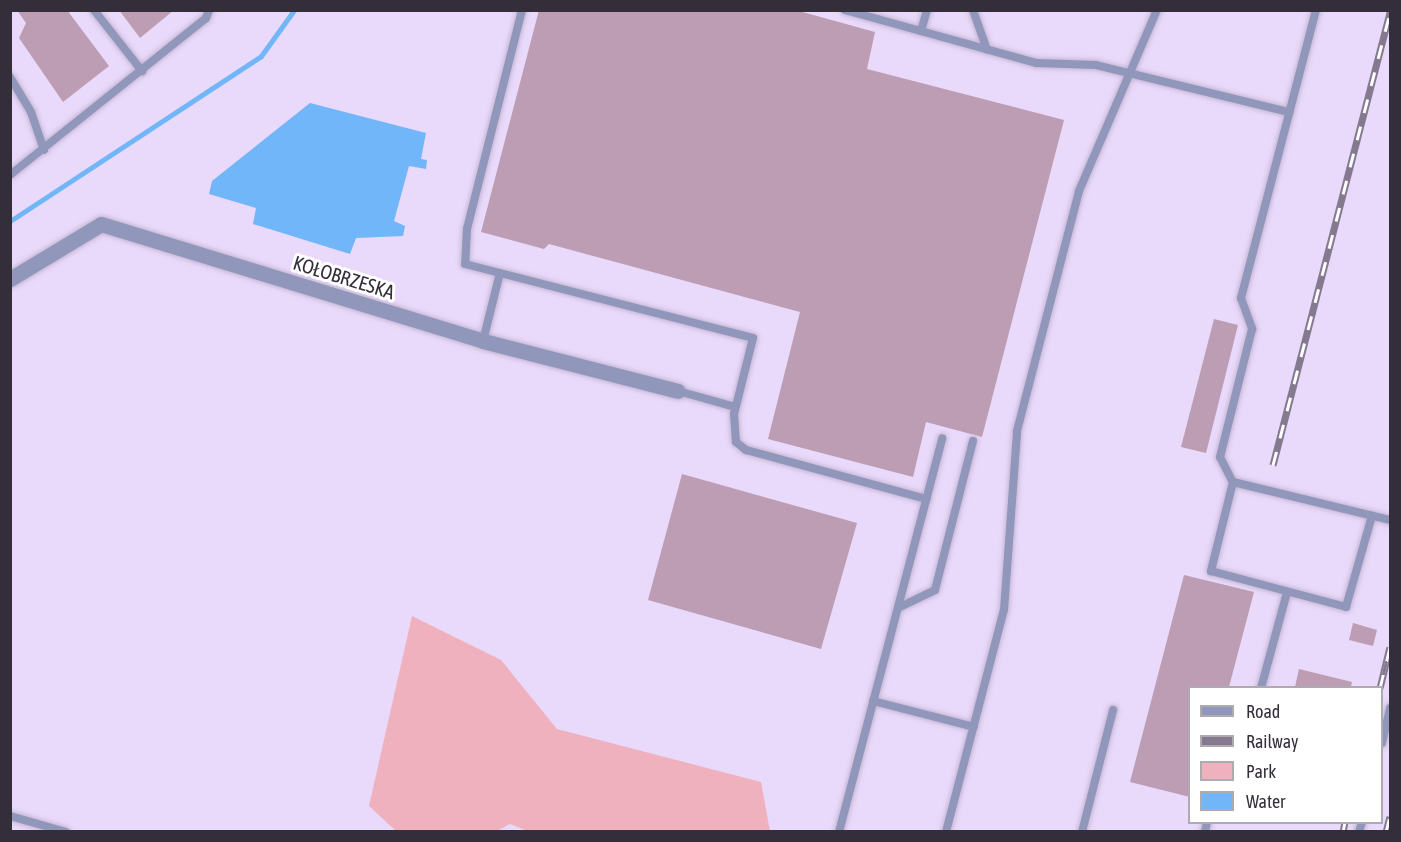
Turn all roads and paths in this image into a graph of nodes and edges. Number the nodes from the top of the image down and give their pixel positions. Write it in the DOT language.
graph roads {
  1 [pos="94,10"];
  2 [pos="208,10"];
  3 [pos="522,10"];
  4 [pos="845,10"];
  5 [pos="927,10"];
  6 [pos="973,10"];
  7 [pos="1157,10"];
  8 [pos="1316,10"];
  9 [pos="921,32"];
  10 [pos="987,50"];
  11 [pos="142,71"];
  12 [pos="1128,72"];
  13 [pos="10,77"];
  14 [pos="1289,112"];
  15 [pos="44,150"];
  16 [pos="10,175"];
  17 [pos="500,273"];
  18 [pos="10,279"];
  19 [pos="483,341"];
  20 [pos="678,391"];
  21 [pos="735,407"];
  22 [pos="942,438"];
  23 [pos="973,441"];
  24 [pos="1233,482"];
  25 [pos="926,499"];
  26 [pos="1372,516"];
  27 [pos="1390,520"];
  28 [pos="1287,592"];
  29 [pos="898,608"];
  30 [pos="1261,686"];
  31 [pos="873,701"];
  32 [pos="1390,708"];
  33 [pos="1113,710"];
  34 [pos="974,727"];
  35 [pos="1383,739"];
  36 [pos="10,816"];
  37 [pos="66,831"];
  38 [pos="839,831"];
  39 [pos="946,831"];
  40 [pos="1082,831"];
  1 -- 11 [label="lane"];
  2 -- 11 [label="lane"];
  3 -- 17 [label="lane"];
  4 -- 9 [label="lane"];
  5 -- 9 [label="lane"];
  6 -- 10 [label="lane"];
  7 -- 12 [label="lane"];
  8 -- 14 [label="lane"];
  9 -- 10 [label="lane"];
  10 -- 12 [label="lane"];
  11 -- 15 [label="lane"];
  12 -- 14 [label="lane"];
  12 -- 34 [label="lane"];
  13 -- 15 [label="lane"];
  14 -- 24 [label="lane"];
  15 -- 16 [label="lane"];
  17 -- 19 [label="lane"];
  17 -- 21 [label="lane"];
  18 -- 19 [label="street, KOŁOBRZESKA"];
  19 -- 20 [label="street, KOŁOBRZESKA"];
  20 -- 21 [label="lane"];
  21 -- 25 [label="lane"];
  22 -- 25 [label="lane"];
  23 -- 29 [label="lane"];
  24 -- 26 [label="lane"];
  24 -- 28 [label="lane"];
  25 -- 29 [label="lane"];
  26 -- 27 [label="lane"];
  26 -- 28 [label="lane"];
  28 -- 30 [label="lane"];
  29 -- 31 [label="lane"];
  31 -- 34 [label="lane"];
  31 -- 38 [label="lane"];
  32 -- 35 [label="lane"];
  33 -- 40 [label="lane"];
  34 -- 39 [label="lane"];
  36 -- 37 [label="lane"];
}
